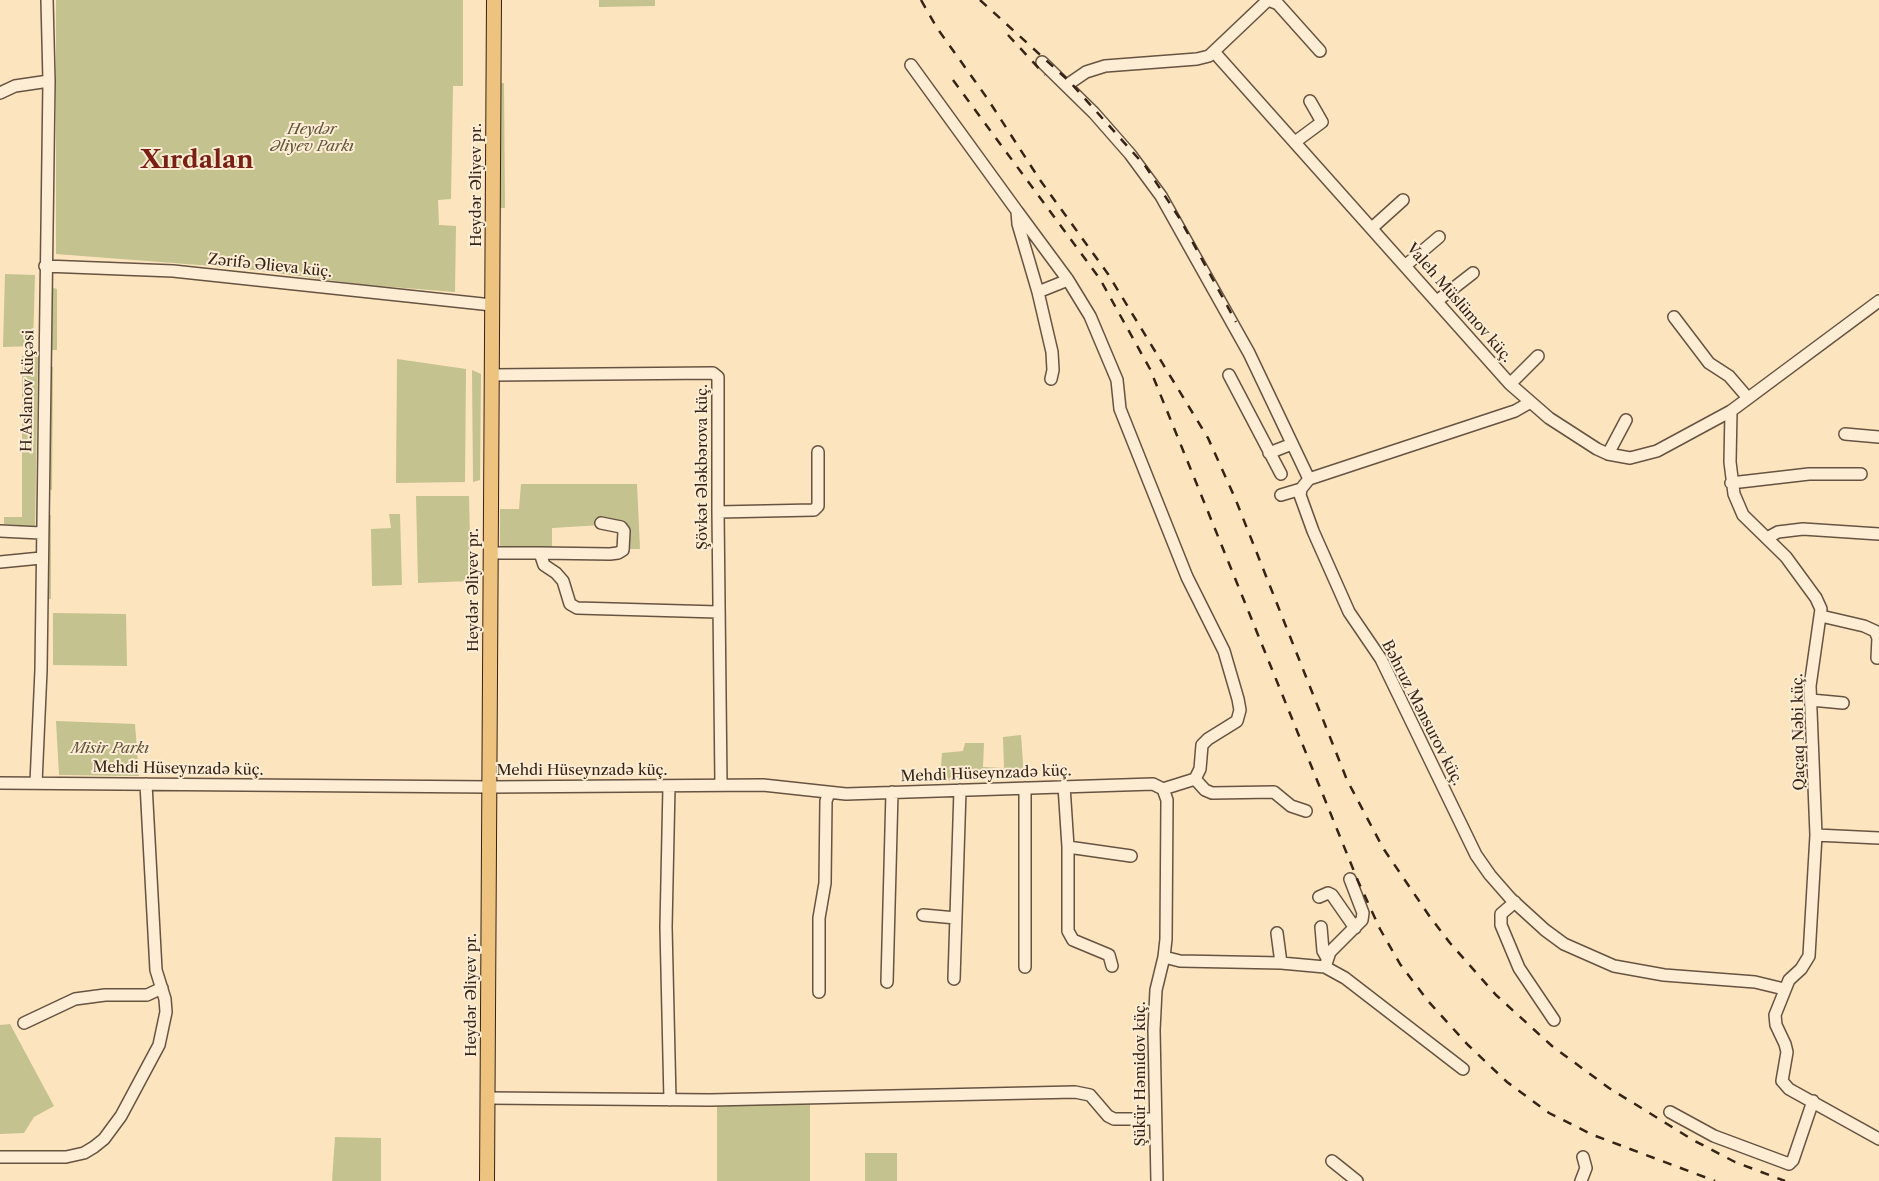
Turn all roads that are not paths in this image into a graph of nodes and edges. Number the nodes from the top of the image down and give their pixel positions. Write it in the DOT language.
graph roads {
  1 [pos="48,0"];
  2 [pos="494,0"];
  3 [pos="1320,51"];
  4 [pos="1215,53"];
  5 [pos="1042,62"];
  6 [pos="911,65"];
  7 [pos="48,81"];
  8 [pos="1067,85"];
  9 [pos="0,93"];
  10 [pos="1310,101"];
  11 [pos="1295,142"];
  12 [pos="1403,200"];
  13 [pos="1017,211"];
  14 [pos="1373,228"];
  15 [pos="1440,237"];
  16 [pos="1406,265"];
  17 [pos="45,266"];
  18 [pos="1472,273"];
  19 [pos="1068,280"];
  20 [pos="1038,292"];
  21 [pos="1437,301"];
  22 [pos="1879,301"];
  23 [pos="492,305"];
  24 [pos="1674,317"];
  25 [pos="1538,356"];
  26 [pos="492,375"];
  27 [pos="1229,376"];
  28 [pos="1051,380"];
  29 [pos="1510,384"];
  30 [pos="1748,398"];
  31 [pos="1529,403"];
  32 [pos="1731,411"];
  33 [pos="1626,420"];
  34 [pos="1845,434"];
  35 [pos="1879,437"];
  36 [pos="1292,444"];
  37 [pos="818,452"];
  38 [pos="1269,453"];
  39 [pos="1608,454"];
  40 [pos="1281,474"];
  41 [pos="1861,474"];
  42 [pos="1309,479"];
  43 [pos="1731,483"];
  44 [pos="1301,490"];
  45 [pos="1281,495"];
  46 [pos="718,512"];
  47 [pos="601,523"];
  48 [pos="0,531"];
  49 [pos="41,533"];
  50 [pos="1879,534"];
  51 [pos="1767,538"];
  52 [pos="491,553"];
  53 [pos="540,553"];
  54 [pos="41,558"];
  55 [pos="0,562"];
  56 [pos="718,612"];
  57 [pos="1821,616"];
  58 [pos="1877,658"];
  59 [pos="1811,700"];
  60 [pos="1842,703"];
  61 [pos="1195,779"];
  62 [pos="0,782"];
  63 [pos="36,783"];
  64 [pos="146,784"];
  65 [pos="721,785"];
  66 [pos="668,786"];
  67 [pos="1064,786"];
  68 [pos="490,787"];
  69 [pos="1025,788"];
  70 [pos="1163,789"];
  71 [pos="960,790"];
  72 [pos="892,792"];
  73 [pos="829,793"];
  74 [pos="1306,812"];
  75 [pos="1816,835"];
  76 [pos="1879,838"];
  77 [pos="1068,847"];
  78 [pos="1131,856"];
  79 [pos="1350,879"];
  80 [pos="1319,897"];
  81 [pos="1515,902"];
  82 [pos="923,915"];
  83 [pos="956,918"];
  84 [pos="1321,927"];
  85 [pos="1355,928"];
  86 [pos="1277,933"];
  87 [pos="1164,957"];
  88 [pos="1326,962"];
  89 [pos="1281,963"];
  90 [pos="1112,966"];
  91 [pos="1025,967"];
  92 [pos="954,979"];
  93 [pos="887,982"];
  94 [pos="162,988"];
  95 [pos="1784,989"];
  96 [pos="819,992"];
  97 [pos="1554,1020"];
  98 [pos="24,1023"];
  99 [pos="1463,1069"];
  100 [pos="488,1098"];
  101 [pos="670,1100"];
  102 [pos="1813,1101"];
  103 [pos="1670,1112"];
  104 [pos="1154,1119"];
  105 [pos="1879,1139"];
  106 [pos="0,1157"];
  107 [pos="1583,1157"];
  108 [pos="1332,1161"];
  109 [pos="487,1181"];
  110 [pos="1156,1181"];
  111 [pos="1357,1181"];
  112 [pos="1581,1181"];
  1 -- 7 [label="street, H.Aslanov küçəsi"];
  2 -- 23 [label="main road, Heydər Əliyev pr."];
  3 -- 4 [label="street"];
  4 -- 8 [label="street"];
  4 -- 11 [label="street, Valeh Müslümov küç."];
  5 -- 8 [label="street"];
  6 -- 13 [label="street"];
  7 -- 9 [label="street"];
  7 -- 17 [label="street, H.Aslanov küçəsi"];
  8 -- 36 [label="street"];
  10 -- 11 [label="street"];
  11 -- 14 [label="street, Valeh Müslümov küç."];
  12 -- 14 [label="street"];
  13 -- 19 [label="street"];
  13 -- 20 [label="street"];
  14 -- 16 [label="street, Valeh Müslümov küç."];
  15 -- 16 [label="street"];
  16 -- 21 [label="street, Valeh Müslümov küç."];
  17 -- 23 [label="street, Zərifə Əlieva küç."];
  17 -- 49 [label="street, H.Aslanov küçəsi"];
  18 -- 21 [label="street"];
  19 -- 20 [label="street"];
  19 -- 61 [label="street"];
  20 -- 28 [label="street"];
  21 -- 29 [label="street, Valeh Müslümov küç."];
  22 -- 30 [label="street"];
  23 -- 26 [label="main road, Heydər Əliyev pr."];
  24 -- 30 [label="street"];
  25 -- 29 [label="street"];
  26 -- 46 [label="street, Şövkət Ələkbərova küç."];
  26 -- 52 [label="main road, Heydər Əliyev pr."];
  27 -- 38 [label="street"];
  29 -- 31 [label="street, Valeh Müslümov küç."];
  30 -- 32 [label="street"];
  31 -- 39 [label="street, Valeh Müslümov küç."];
  31 -- 42 [label="street"];
  32 -- 39 [label="street, Valeh Müslümov küç."];
  32 -- 43 [label="street"];
  33 -- 39 [label="street"];
  34 -- 35 [label="street"];
  36 -- 38 [label="street"];
  36 -- 42 [label="street"];
  37 -- 46 [label="street"];
  38 -- 40 [label="street"];
  41 -- 43 [label="street"];
  42 -- 44 [label="street"];
  43 -- 51 [label="street"];
  44 -- 45 [label="street"];
  44 -- 81 [label="street, Bəhruz Mənsurov küç."];
  46 -- 56 [label="street, Şövkət Ələkbərova küç."];
  47 -- 53 [label="street"];
  48 -- 49 [label="street"];
  49 -- 54 [label="street, H.Aslanov küçəsi"];
  50 -- 51 [label="street"];
  51 -- 57 [label="street"];
  52 -- 53 [label="street"];
  52 -- 68 [label="main road, Heydər Əliyev pr."];
  53 -- 56 [label="street"];
  54 -- 55 [label="street"];
  54 -- 63 [label="street, H.Aslanov küçəsi"];
  56 -- 65 [label="street, Şövkət Ələkbərova küç."];
  57 -- 58 [label="street"];
  57 -- 59 [label="street, Qaçaq Nəbi küç."];
  59 -- 60 [label="street"];
  59 -- 75 [label="street, Qaçaq Nəbi küç."];
  61 -- 70 [label="street"];
  61 -- 74 [label="street"];
  62 -- 63 [label="street, Mehdi Hüseynzadə küç."];
  63 -- 64 [label="street, Mehdi Hüseynzadə küç."];
  64 -- 68 [label="street, Mehdi Hüseynzadə küç."];
  64 -- 94 [label="street"];
  65 -- 66 [label="street, Mehdi Hüseynzadə küç."];
  65 -- 73 [label="street, Mehdi Hüseynzadə küç."];
  66 -- 68 [label="street, Mehdi Hüseynzadə küç."];
  66 -- 101 [label="street"];
  67 -- 69 [label="street, Mehdi Hüseynzadə küç."];
  67 -- 70 [label="street, Mehdi Hüseynzadə küç."];
  67 -- 77 [label="street"];
  68 -- 100 [label="main road, Heydər Əliyev pr."];
  69 -- 71 [label="street, Mehdi Hüseynzadə küç."];
  69 -- 91 [label="street"];
  70 -- 87 [label="street, Şükür Həmidov küç."];
  71 -- 72 [label="street, Mehdi Hüseynzadə küç."];
  71 -- 83 [label="street"];
  72 -- 73 [label="street, Mehdi Hüseynzadə küç."];
  72 -- 93 [label="street"];
  73 -- 96 [label="street"];
  75 -- 76 [label="street"];
  75 -- 95 [label="street, Qaçaq Nəbi küç."];
  77 -- 78 [label="street"];
  77 -- 90 [label="street"];
  79 -- 85 [label="street"];
  80 -- 85 [label="street"];
  81 -- 95 [label="street, Bəhruz Mənsurov küç."];
  81 -- 97 [label="street"];
  82 -- 83 [label="street"];
  83 -- 92 [label="street"];
  84 -- 88 [label="street"];
  85 -- 88 [label="street"];
  86 -- 89 [label="street"];
  87 -- 89 [label="street"];
  87 -- 104 [label="street, Şükür Həmidov küç."];
  88 -- 89 [label="street"];
  88 -- 99 [label="street"];
  94 -- 98 [label="street"];
  94 -- 106 [label="street"];
  95 -- 102 [label="street, Qaçaq Nəbi küç."];
  100 -- 101 [label="street"];
  100 -- 109 [label="main road, Heydər Əliyev pr."];
  101 -- 104 [label="street"];
  102 -- 103 [label="street"];
  102 -- 105 [label="street"];
  104 -- 110 [label="street, Şükür Həmidov küç."];
  107 -- 112 [label="street"];
  108 -- 111 [label="street"];
}
